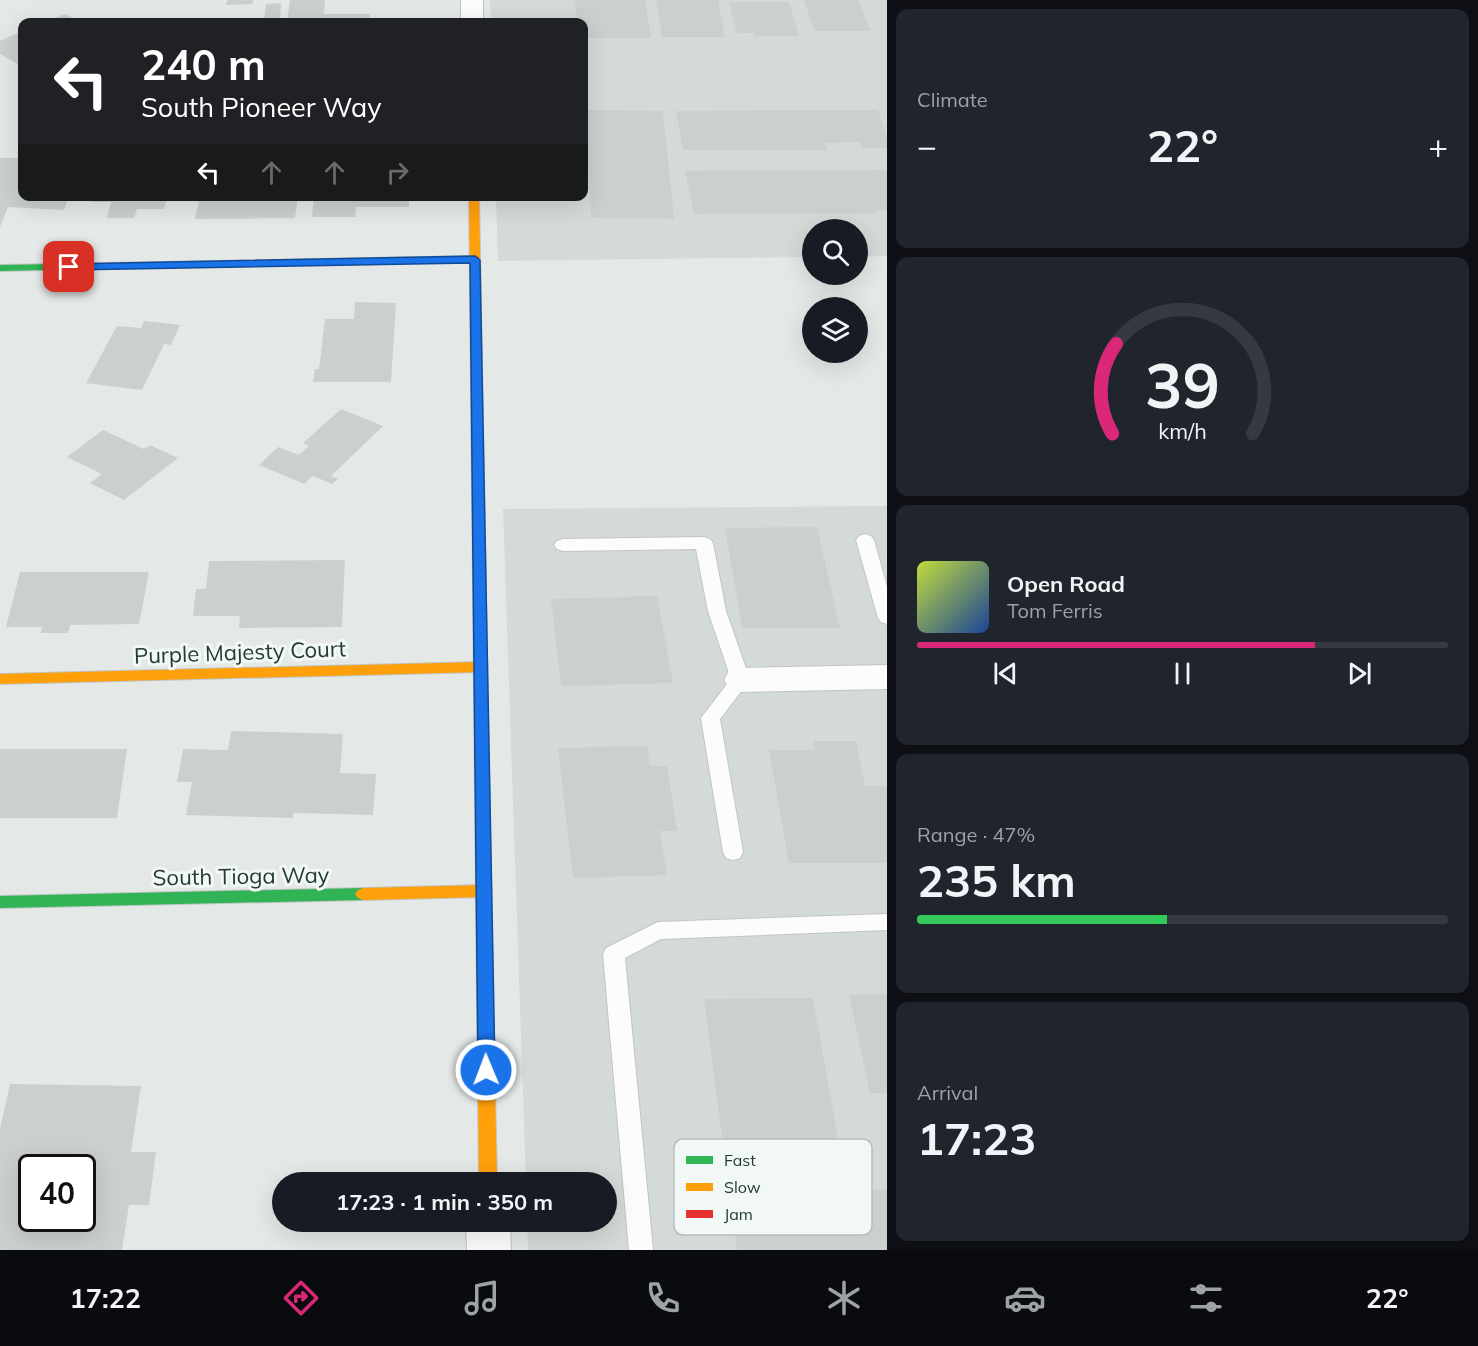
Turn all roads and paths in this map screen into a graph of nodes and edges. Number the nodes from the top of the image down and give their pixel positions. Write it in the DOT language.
graph roads {
  1 [pos="472,0"];
  2 [pos="472,18"];
  3 [pos="474,201"];
  4 [pos="475,260"];
  5 [pos="0,268"];
  6 [pos="865,540"];
  7 [pos="563,545"];
  8 [pos="887,618"];
  9 [pos="481,667"];
  10 [pos="887,677"];
  11 [pos="0,679"];
  12 [pos="741,680"];
  13 [pos="733,852"];
  14 [pos="484,891"];
  15 [pos="0,902"];
  16 [pos="887,922"];
  17 [pos="488,1172"];
  18 [pos="488,1232"];
  19 [pos="489,1250"];
  20 [pos="641,1250"];
  1 -- 2 [label="street"];
  3 -- 4 [label="street"];
  4 -- 5 [label="street"];
  4 -- 9 [label="street"];
  6 -- 8 [label="lane"];
  7 -- 12 [label="lane"];
  9 -- 11 [label="street, Purple Majesty Court"];
  9 -- 14 [label="street"];
  10 -- 12 [label="street"];
  12 -- 13 [label="lane"];
  14 -- 15 [label="street, South Tioga Way"];
  14 -- 17 [label="street"];
  16 -- 20 [label="lane"];
  18 -- 19 [label="street"];
}
